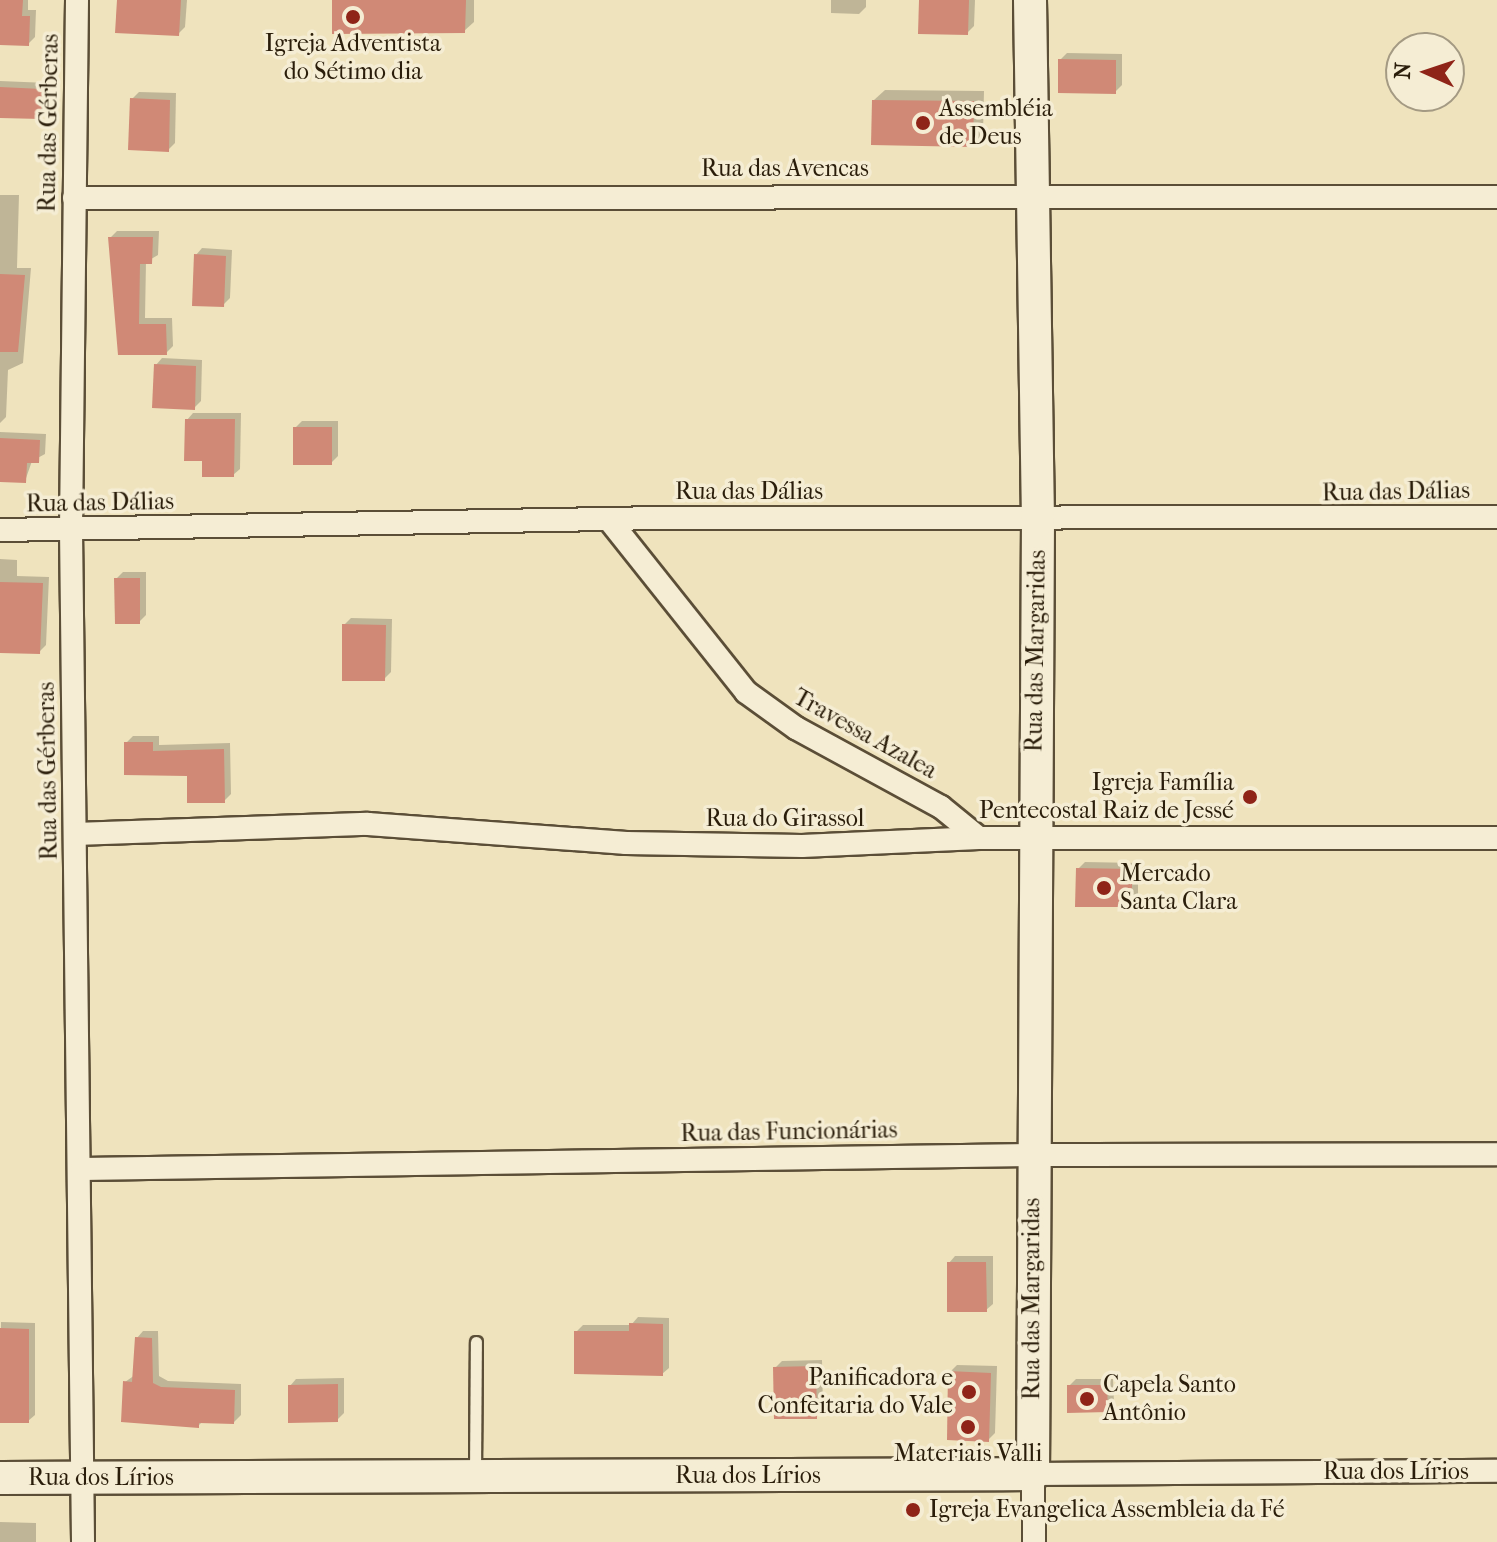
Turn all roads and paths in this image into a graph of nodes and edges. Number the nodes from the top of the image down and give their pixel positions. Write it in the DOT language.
graph roads {
  1 [pos="77,0"];
  2 [pos="1030,0"];
  3 [pos="1037,194"];
  4 [pos="1497,197"];
  5 [pos="74,198"];
  6 [pos="1497,517"];
  7 [pos="610,521"];
  8 [pos="1038,521"];
  9 [pos="0,530"];
  10 [pos="71,530"];
  11 [pos="75,834"];
  12 [pos="979,838"];
  13 [pos="1497,838"];
  14 [pos="1033,839"];
  15 [pos="1497,1154"];
  16 [pos="1031,1155"];
  17 [pos="82,1169"];
  18 [pos="476,1342"];
  19 [pos="1497,1471"];
  20 [pos="1033,1474"];
  21 [pos="475,1476"];
  22 [pos="0,1478"];
  23 [pos="83,1479"];
  24 [pos="83,1542"];
  25 [pos="1034,1542"];
  1 -- 5 [label="street, Rua das Gérberas"];
  2 -- 3 [label="street, Rua das Margaridas"];
  3 -- 4 [label="street, Rua das Avencas"];
  3 -- 5 [label="street, Rua das Avencas"];
  3 -- 8 [label="street, Rua das Margaridas"];
  5 -- 10 [label="street, Rua das Gérberas"];
  6 -- 8 [label="street, Rua das Dálias"];
  7 -- 8 [label="street, Rua das Dálias"];
  7 -- 10 [label="street, Rua das Dálias"];
  7 -- 12 [label="street, Travessa Azalea"];
  8 -- 14 [label="street, Rua das Margaridas"];
  9 -- 10 [label="street, Rua das Dálias"];
  10 -- 11 [label="street, Rua das Gérberas"];
  11 -- 12 [label="street, Rua do Girassol"];
  11 -- 17 [label="street, Rua das Gérberas"];
  12 -- 14 [label="street, Rua do Girassol"];
  13 -- 14 [label="street, Rua do Girassol"];
  14 -- 16 [label="street, Rua das Margaridas"];
  15 -- 16 [label="street, Rua das Funcionárias"];
  16 -- 17 [label="street, Rua das Funcionárias"];
  16 -- 20 [label="street, Rua das Margaridas"];
  17 -- 23 [label="street, Rua das Gérberas"];
  18 -- 21 [label="lane"];
  19 -- 20 [label="street, Rua dos Lírios"];
  20 -- 21 [label="street, Rua dos Lírios"];
  20 -- 25 [label="street, Rua das Margaridas"];
  21 -- 23 [label="street, Rua dos Lírios"];
  22 -- 23 [label="street, Rua dos Lírios"];
  23 -- 24 [label="street, Rua das Gérberas"];
}
